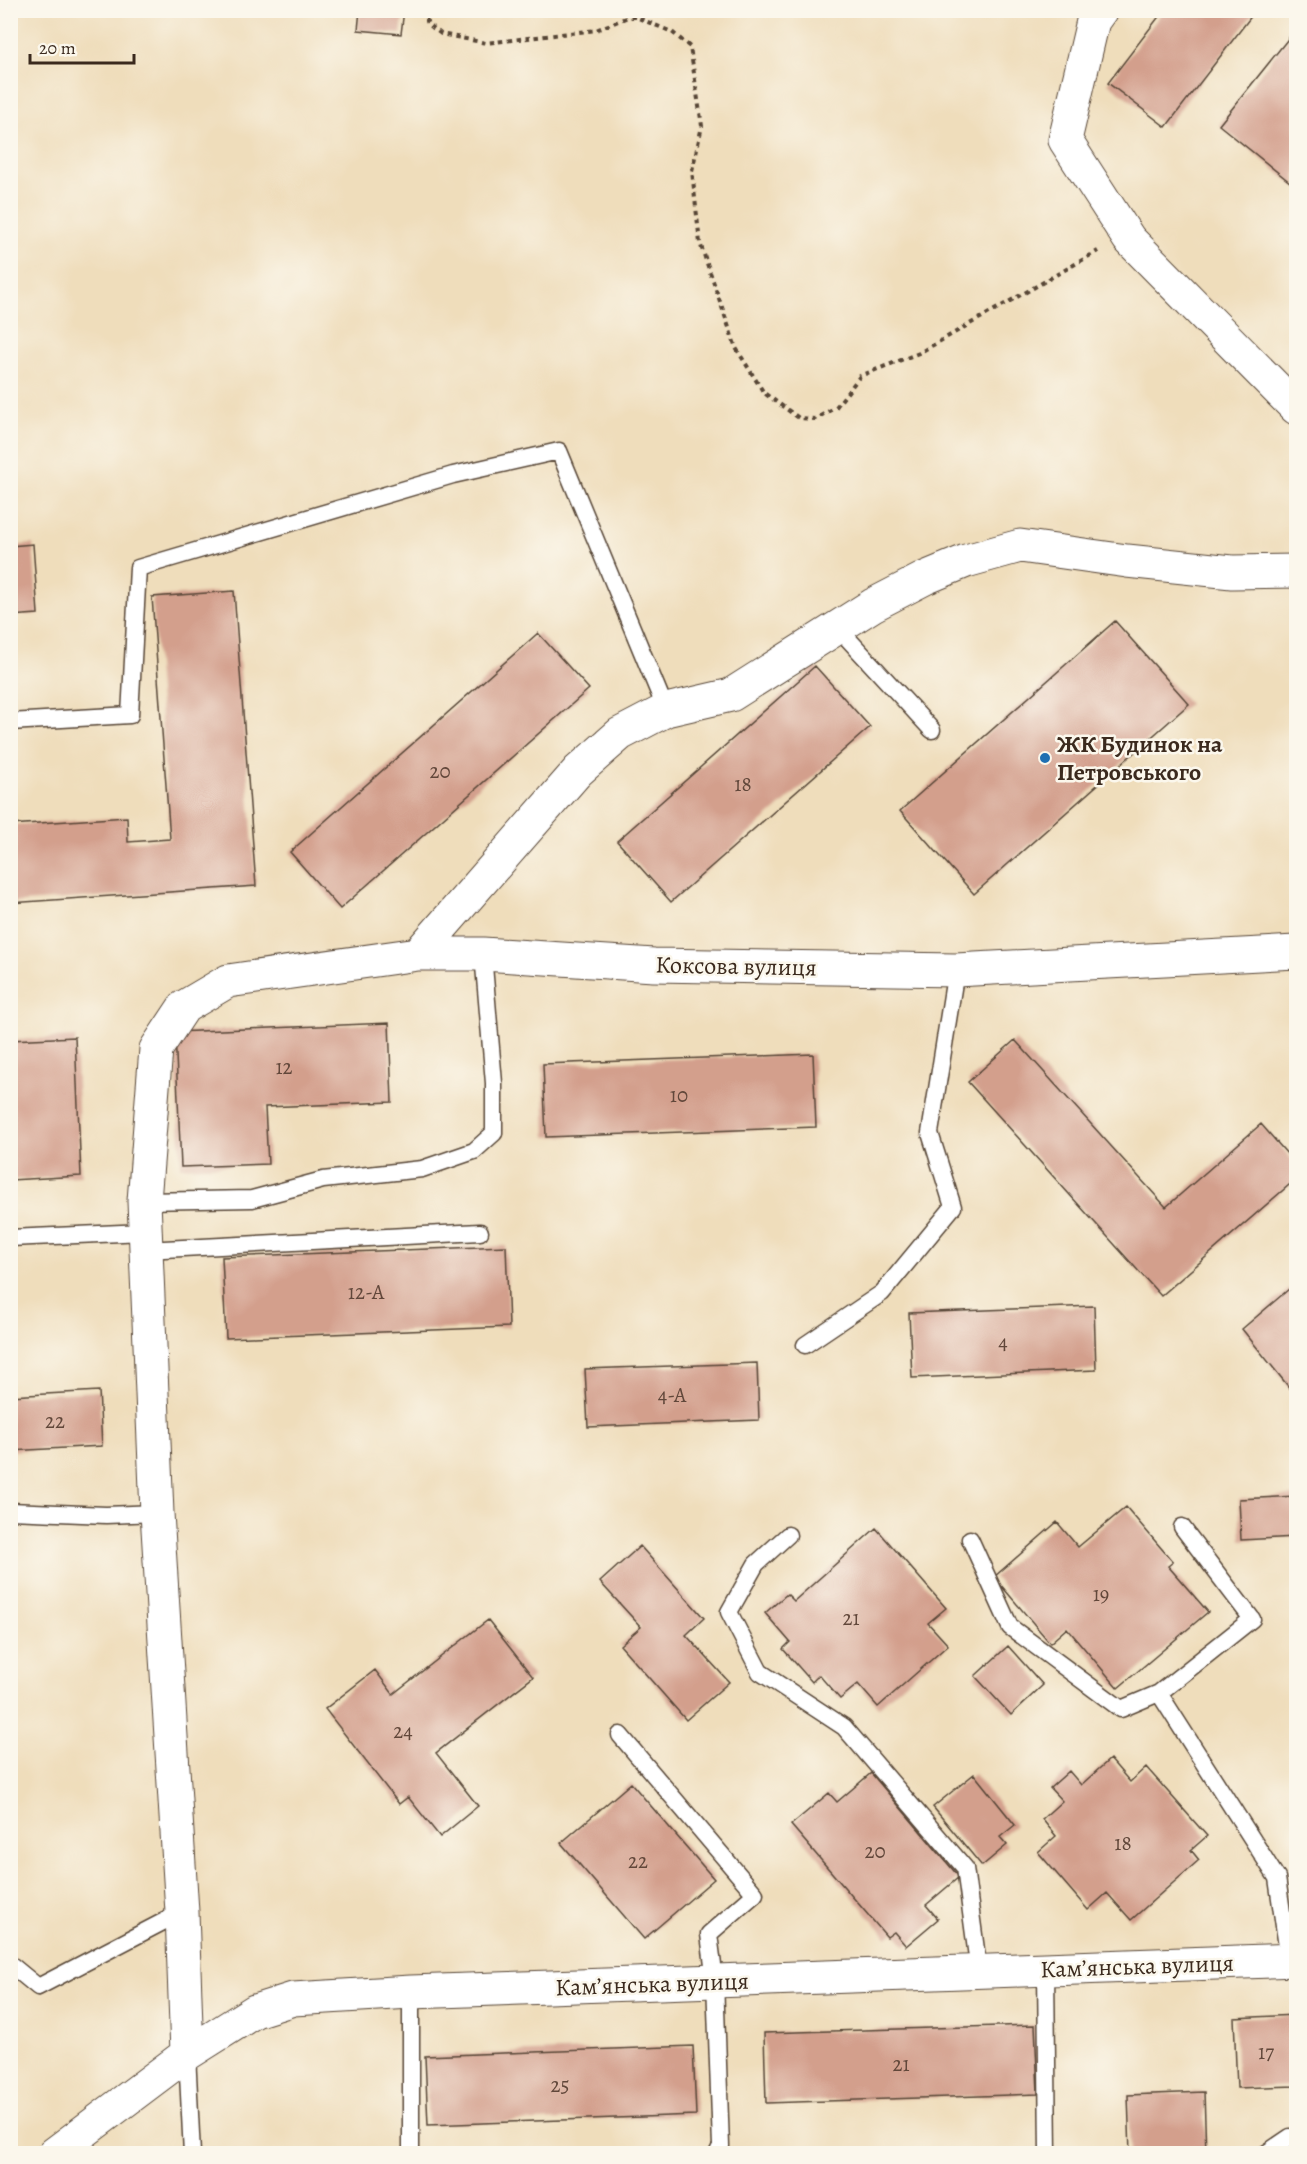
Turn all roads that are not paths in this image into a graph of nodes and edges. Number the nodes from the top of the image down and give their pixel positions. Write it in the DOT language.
graph roads {
  1 [pos="1101,10"];
  2 [pos="1296,408"];
  3 [pos="1296,571"];
  4 [pos="838,628"];
  5 [pos="666,710"];
  6 [pos="10,722"];
  7 [pos="932,730"];
  8 [pos="1296,952"];
  9 [pos="418,954"];
  10 [pos="483,954"];
  11 [pos="956,970"];
  12 [pos="144,1228"];
  13 [pos="480,1232"];
  14 [pos="10,1238"];
  15 [pos="805,1345"];
  16 [pos="10,1511"];
  17 [pos="157,1513"];
  18 [pos="1182,1527"];
  19 [pos="788,1535"];
  20 [pos="970,1539"];
  21 [pos="1159,1693"];
  22 [pos="620,1735"];
  23 [pos="182,1912"];
  24 [pos="1293,1960"];
  25 [pos="10,1964"];
  26 [pos="1046,1970"];
  27 [pos="979,1972"];
  28 [pos="715,1981"];
  29 [pos="411,1992"];
  30 [pos="187,2054"];
  31 [pos="1296,2137"];
  32 [pos="54,2154"];
  33 [pos="192,2154"];
  34 [pos="411,2154"];
  35 [pos="717,2154"];
  36 [pos="1048,2154"];
  37 [pos="1265,2154"];
  1 -- 2 [label="street"];
  3 -- 4 [label="street"];
  4 -- 5 [label="street"];
  4 -- 7 [label="lane"];
  5 -- 6 [label="lane"];
  5 -- 9 [label="street"];
  8 -- 11 [label="street, Коксова вулиця"];
  9 -- 10 [label="street, Коксова вулиця"];
  9 -- 12 [label="street, Коксова вулиця"];
  10 -- 11 [label="street, Коксова вулиця"];
  10 -- 12 [label="lane"];
  11 -- 15 [label="lane"];
  12 -- 13 [label="lane"];
  12 -- 14 [label="lane"];
  12 -- 17 [label="street"];
  16 -- 17 [label="lane"];
  17 -- 23 [label="street"];
  18 -- 21 [label="lane"];
  19 -- 27 [label="lane"];
  20 -- 21 [label="lane"];
  21 -- 24 [label="lane"];
  22 -- 28 [label="lane"];
  23 -- 25 [label="lane"];
  23 -- 30 [label="street"];
  24 -- 26 [label="street, Камʼянська вулиця"];
  26 -- 27 [label="street, Камʼянська вулиця"];
  26 -- 36 [label="lane"];
  27 -- 28 [label="street, Камʼянська вулиця"];
  28 -- 29 [label="street, Камʼянська вулиця"];
  28 -- 35 [label="lane"];
  29 -- 30 [label="street, Камʼянська вулиця"];
  29 -- 34 [label="lane"];
  30 -- 32 [label="street, Камʼянська вулиця"];
  30 -- 33 [label="lane"];
  31 -- 37 [label="lane"];
}
